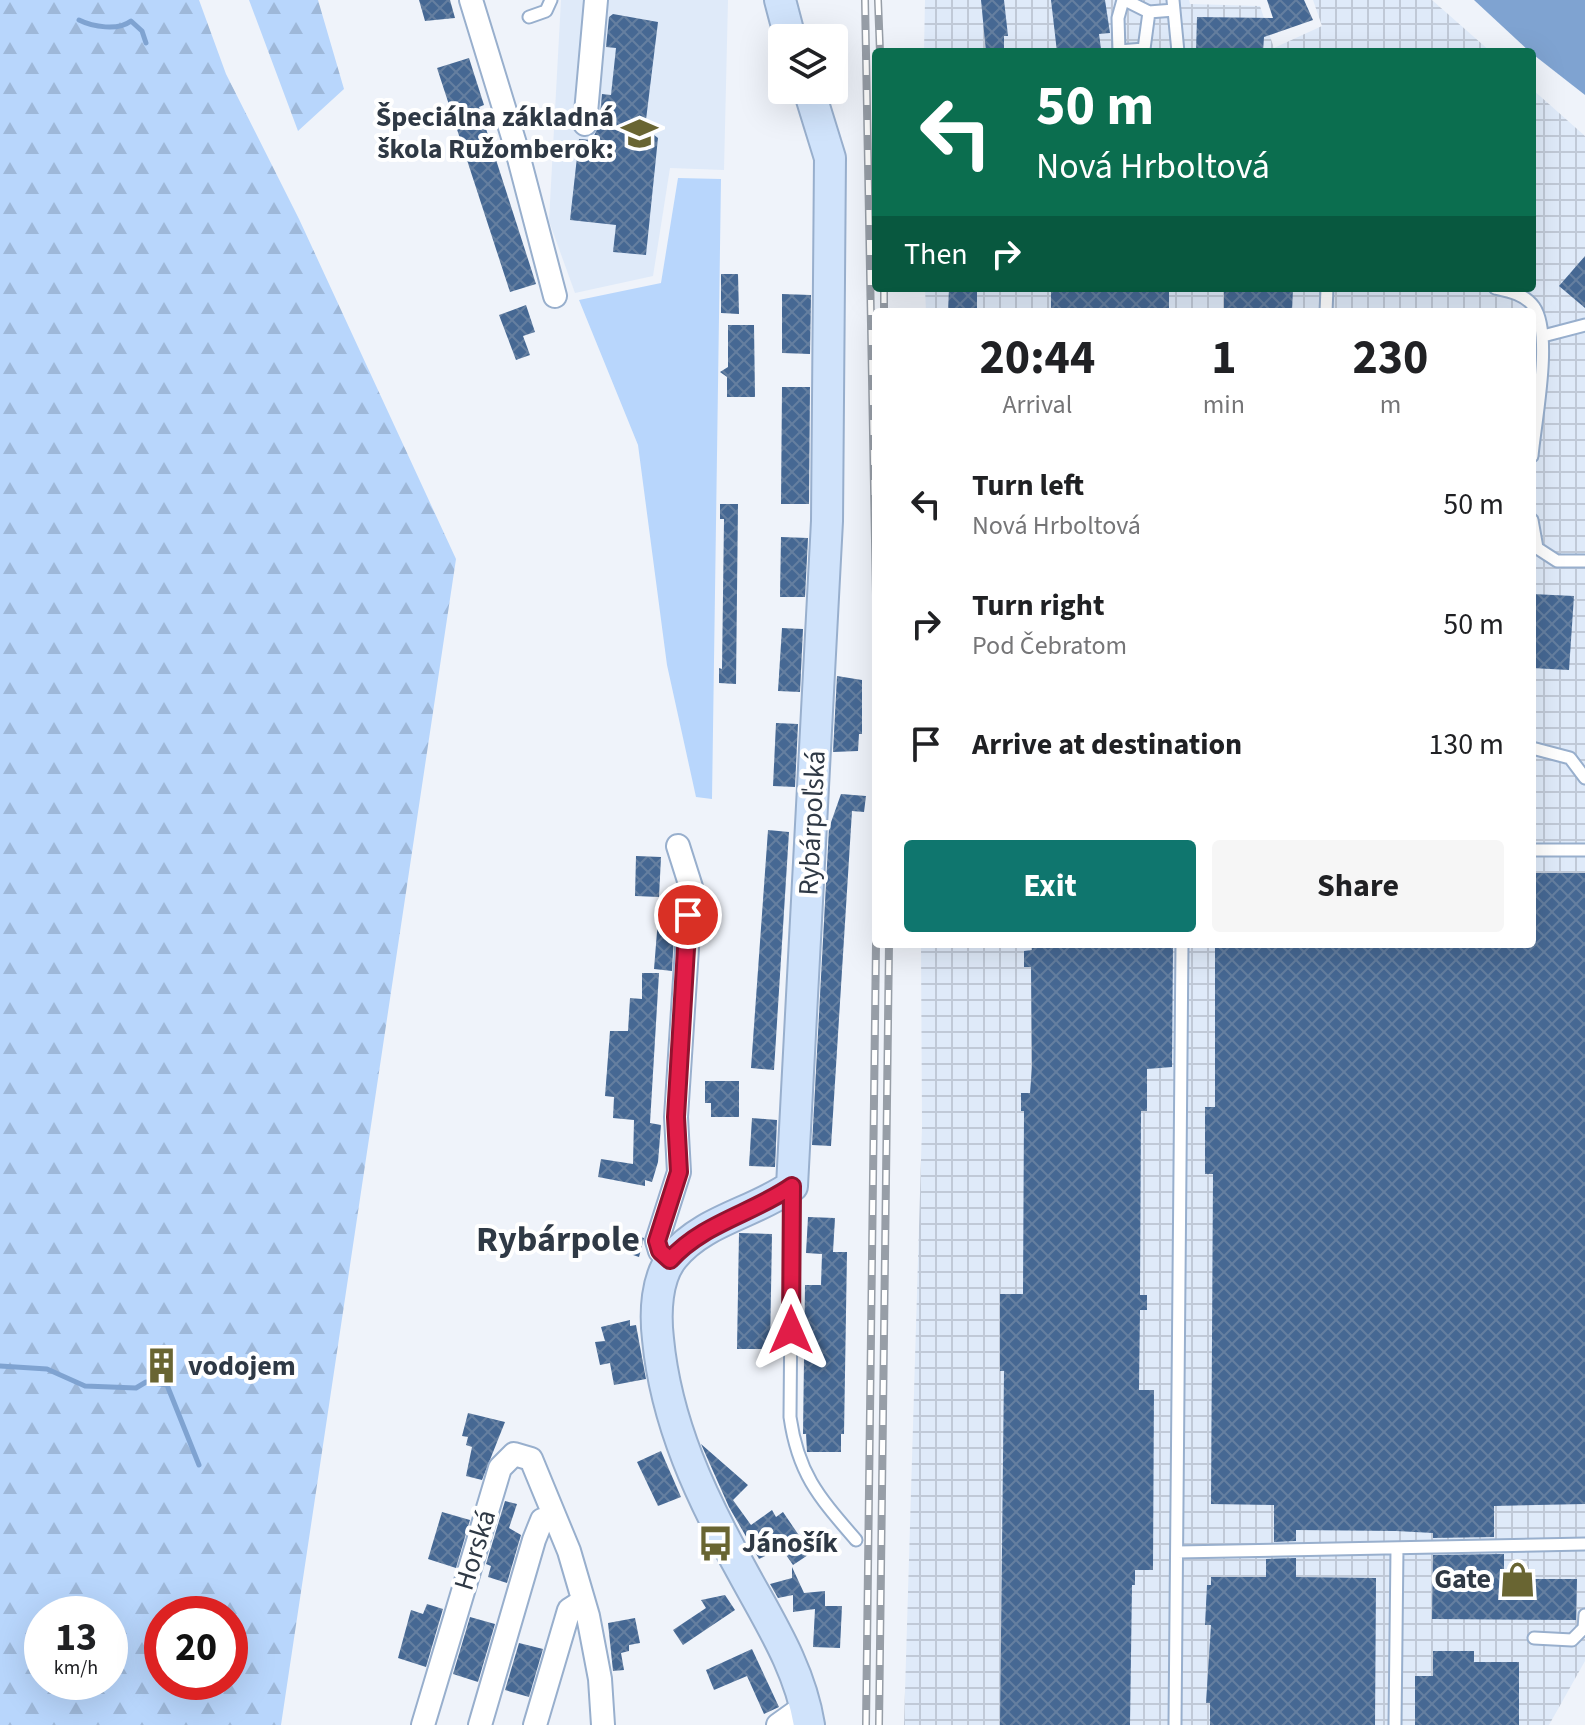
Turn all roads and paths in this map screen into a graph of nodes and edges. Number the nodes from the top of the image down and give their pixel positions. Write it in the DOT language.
graph roads {
  1 [pos="471,0"];
  2 [pos="551,0"];
  3 [pos="596,0"];
  4 [pos="780,0"];
  5 [pos="1124,0"];
  6 [pos="1173,5"];
  7 [pos="1149,12"];
  8 [pos="529,17"];
  9 [pos="792,24"];
  10 [pos="1119,48"];
  11 [pos="1144,48"];
  12 [pos="1178,48"];
  13 [pos="813,104"];
  14 [pos="585,124"];
  15 [pos="1515,292"];
  16 [pos="555,296"];
  17 [pos="1534,308"];
  18 [pos="1536,313"];
  19 [pos="1585,325"];
  20 [pos="1543,336"];
  21 [pos="1536,412"];
  22 [pos="1536,548"];
  23 [pos="1585,561"];
  24 [pos="1536,749"];
  25 [pos="1585,778"];
  26 [pos="678,846"];
  27 [pos="1536,850"];
  28 [pos="1585,850"];
  29 [pos="1182,948"];
  30 [pos="792,1186"];
  31 [pos="670,1260"];
  32 [pos="552,1516"];
  33 [pos="856,1540"];
  34 [pos="1585,1544"];
  35 [pos="1397,1548"];
  36 [pos="1177,1552"];
  37 [pos="583,1601"];
  38 [pos="1585,1615"];
  39 [pos="1534,1638"];
  40 [pos="808,1715"];
  41 [pos="423,1725"];
  42 [pos="480,1725"];
  43 [pos="535,1725"];
  44 [pos="603,1725"];
  45 [pos="778,1725"];
  46 [pos="1175,1725"];
  47 [pos="1395,1725"];
  1 -- 16 [label="street"];
  2 -- 8 [label="lane"];
  3 -- 14 [label="street"];
  4 -- 9 [label="street"];
  5 -- 7 [label="lane"];
  5 -- 10 [label="lane"];
  6 -- 7 [label="lane"];
  6 -- 12 [label="lane"];
  7 -- 11 [label="lane"];
  13 -- 30 [label="street, Rybárpoľská"];
  15 -- 17 [label="lane"];
  18 -- 20 [label="lane"];
  19 -- 20 [label="lane"];
  20 -- 21 [label="lane"];
  22 -- 23 [label="lane"];
  24 -- 25 [label="lane"];
  26 -- 31 [label="street"];
  27 -- 28 [label="lane"];
  29 -- 36 [label="lane"];
  30 -- 31 [label="street"];
  30 -- 33 [label="lane, Rybárpoľská"];
  31 -- 40 [label="street"];
  32 -- 37 [label="street, Horská"];
  32 -- 41 [label="street, Horská"];
  32 -- 42 [label="street, Horská"];
  34 -- 35 [label="lane"];
  35 -- 36 [label="lane"];
  35 -- 47 [label="lane"];
  36 -- 46 [label="lane"];
  37 -- 43 [label="street"];
  37 -- 44 [label="street, Horská"];
  38 -- 39 [label="lane"];
  40 -- 45 [label="street"];
}
